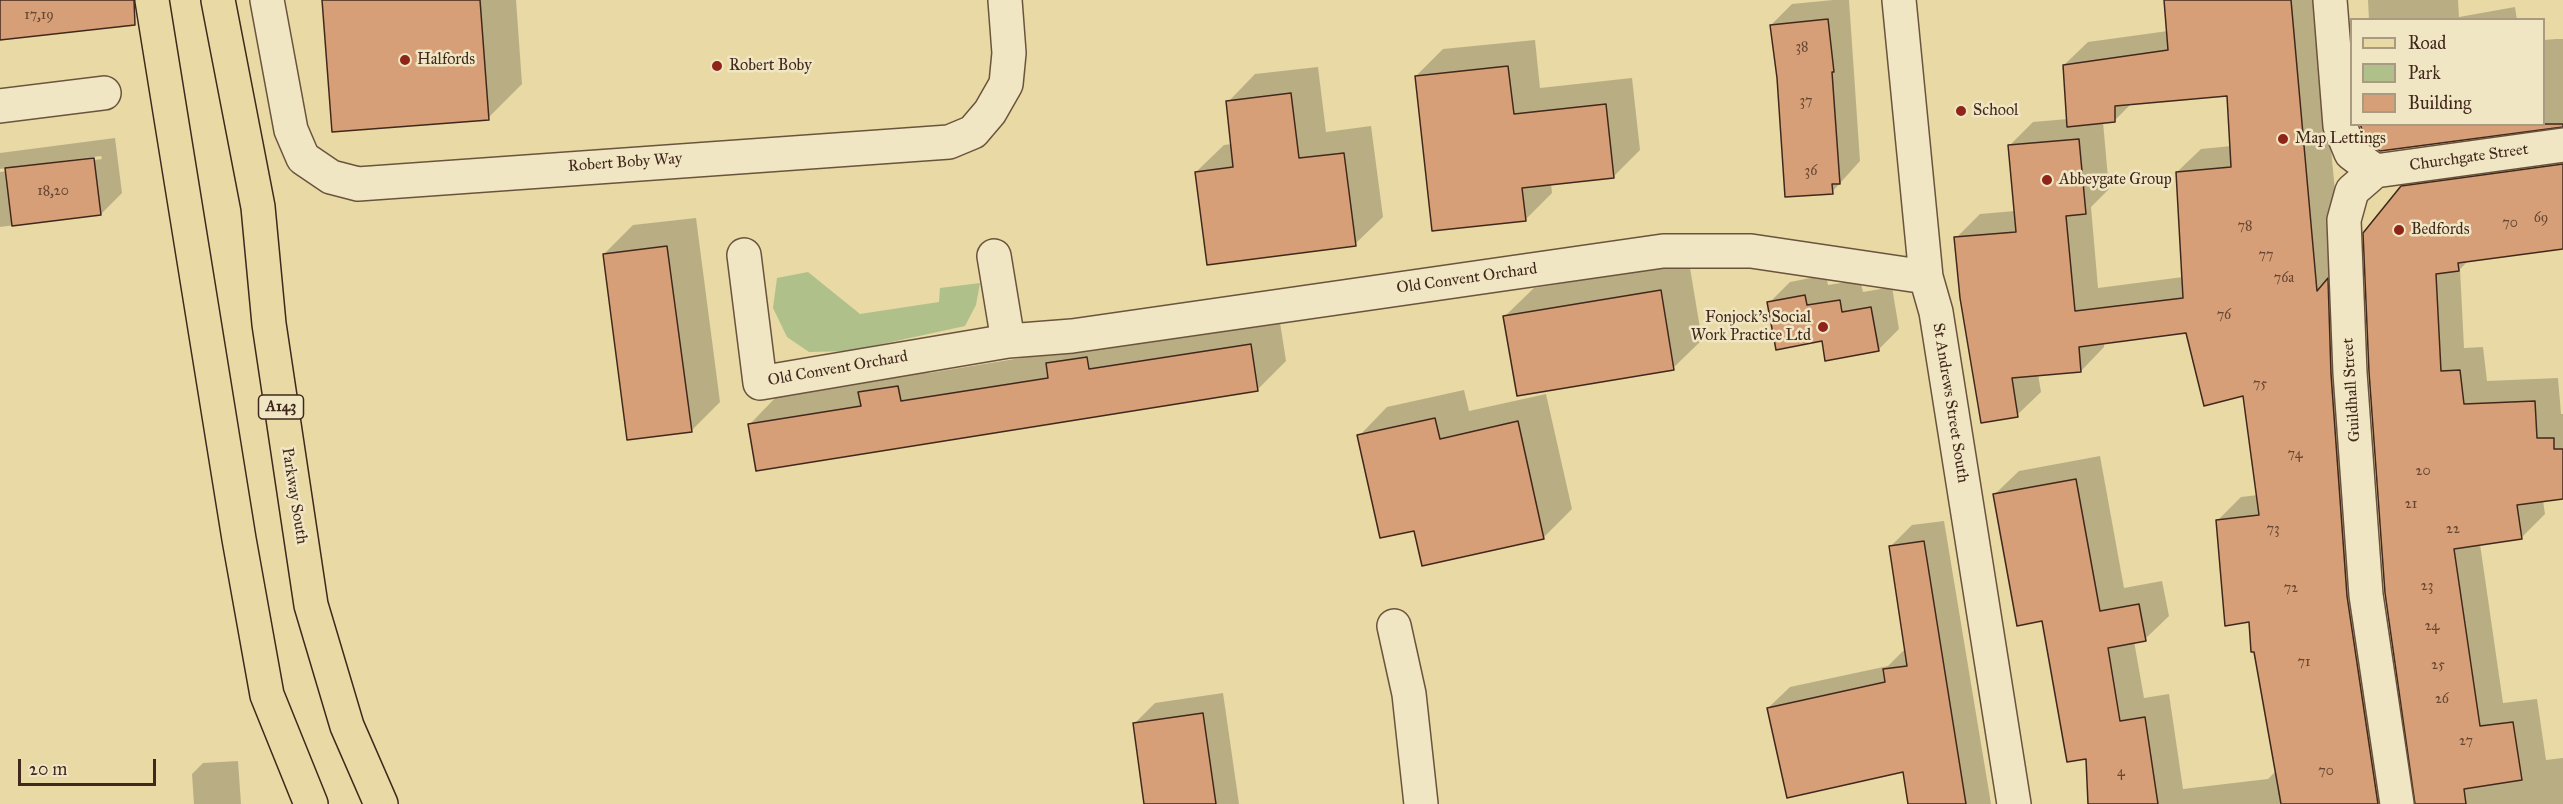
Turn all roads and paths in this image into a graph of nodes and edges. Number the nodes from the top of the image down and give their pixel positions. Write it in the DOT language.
graph roads {
  1 [pos="152,0"];
  2 [pos="218,0"];
  3 [pos="267,0"];
  4 [pos="1005,0"];
  5 [pos="1899,0"];
  6 [pos="2330,0"];
  7 [pos="104,93"];
  8 [pos="0,106"];
  9 [pos="2563,145"];
  10 [pos="2375,171"];
  11 [pos="744,255"];
  12 [pos="994,256"];
  13 [pos="1926,277"];
  14 [pos="1008,341"];
  15 [pos="1394,626"];
  16 [pos="312,804"];
  17 [pos="381,804"];
  18 [pos="1421,804"];
  19 [pos="2013,804"];
  20 [pos="2397,804"];
  1 -- 16 [label="main road"];
  2 -- 17 [label="main road, Parkway South / A143"];
  3 -- 4 [label="street, Robert Boby Way"];
  5 -- 13 [label="street, St Andrews Street South"];
  6 -- 10 [label="street"];
  7 -- 8 [label="street"];
  9 -- 10 [label="street, Churchgate Street"];
  10 -- 20 [label="street, Guildhall Street"];
  11 -- 14 [label="street, Old Convent Orchard"];
  12 -- 14 [label="street"];
  13 -- 14 [label="street, Old Convent Orchard"];
  13 -- 19 [label="street, St Andrews Street South"];
  15 -- 18 [label="street"];
}
